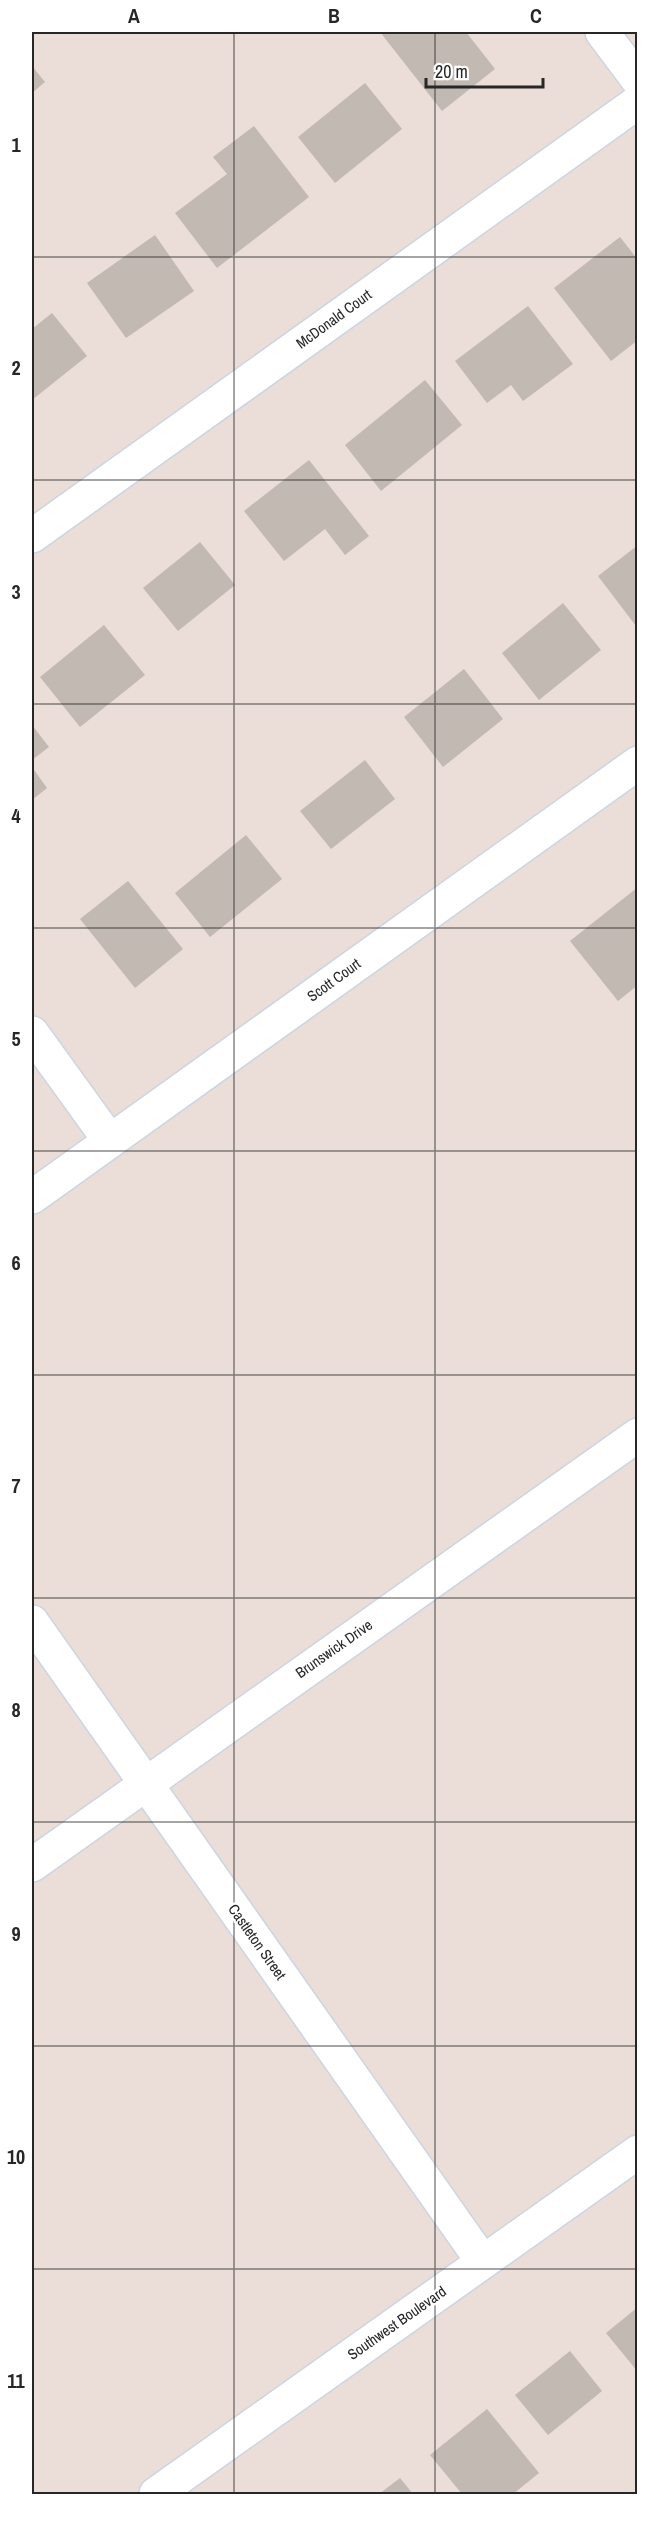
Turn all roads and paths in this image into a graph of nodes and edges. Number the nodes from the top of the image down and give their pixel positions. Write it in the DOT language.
graph roads {
  1 [pos="602,32"];
  2 [pos="638,80"];
  3 [pos="638,102"];
  4 [pos="32,536"];
  5 [pos="638,763"];
  6 [pos="32,1033"];
  7 [pos="110,1141"];
  8 [pos="32,1197"];
  9 [pos="638,1435"];
  10 [pos="32,1622"];
  11 [pos="146,1783"];
  12 [pos="32,1865"];
  13 [pos="638,2152"];
  14 [pos="483,2262"];
  15 [pos="156,2494"];
  1 -- 2 [label="street"];
  3 -- 4 [label="street, McDonald Court"];
  5 -- 7 [label="street, Scott Court"];
  6 -- 7 [label="street"];
  7 -- 8 [label="street, Scott Court"];
  9 -- 11 [label="street, Brunswick Drive"];
  10 -- 11 [label="street, Castleton Street"];
  11 -- 12 [label="street, Brunswick Drive"];
  11 -- 14 [label="street, Castleton Street"];
  13 -- 14 [label="street, Southwest Boulevard"];
  14 -- 15 [label="street, Southwest Boulevard"];
}
